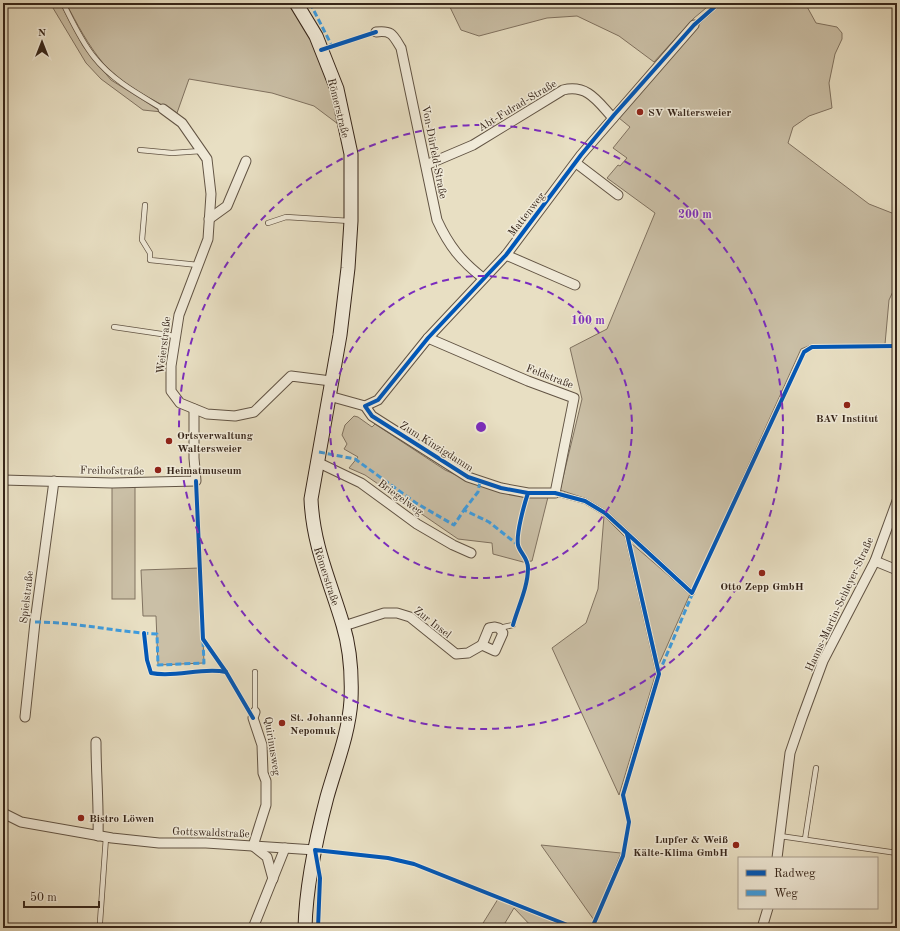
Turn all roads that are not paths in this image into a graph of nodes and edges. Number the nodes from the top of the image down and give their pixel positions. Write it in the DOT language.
graph roads {
  1 [pos="62,3"];
  2 [pos="296,3"];
  3 [pos="694,25"];
  4 [pos="376,32"];
  5 [pos="163,109"];
  6 [pos="613,118"];
  7 [pos="140,150"];
  8 [pos="201,150"];
  9 [pos="246,161"];
  10 [pos="576,163"];
  11 [pos="426,165"];
  12 [pos="618,195"];
  13 [pos="145,206"];
  14 [pos="209,219"];
  15 [pos="351,221"];
  16 [pos="268,223"];
  17 [pos="506,255"];
  18 [pos="198,265"];
  19 [pos="483,278"];
  20 [pos="575,285"];
  21 [pos="114,326"];
  22 [pos="175,336"];
  23 [pos="428,338"];
  24 [pos="331,381"];
  25 [pos="328,396"];
  26 [pos="365,406"];
  27 [pos="194,409"];
  28 [pos="317,462"];
  29 [pos="3,480"];
  30 [pos="54,481"];
  31 [pos="555,493"];
  32 [pos="897,501"];
  33 [pos="471,553"];
  34 [pos="876,561"];
  35 [pos="897,570"];
  36 [pos="692,593"];
  37 [pos="513,625"];
  38 [pos="344,626"];
  39 [pos="499,628"];
  40 [pos="482,644"];
  41 [pos="255,672"];
  42 [pos="255,712"];
  43 [pos="24,718"];
  44 [pos="96,742"];
  45 [pos="816,768"];
  46 [pos="3,813"];
  47 [pos="780,836"];
  48 [pos="102,837"];
  49 [pos="805,839"];
  50 [pos="252,846"];
  51 [pos="285,848"];
  52 [pos="315,850"];
  53 [pos="897,853"];
  54 [pos="776,857"];
  55 [pos="273,879"];
  56 [pos="768,909"];
  57 [pos="100,922"];
  58 [pos="253,928"];
  59 [pos="305,928"];
  60 [pos="762,928"];
  1 -- 5 [label="lane"];
  2 -- 15 [label="street, Römerstraße"];
  3 -- 6 [label="street, Mattenweg"];
  4 -- 11 [label="street, Von-Dürfeld-Straße"];
  5 -- 8 [label="street, Weierstraße"];
  6 -- 10 [label="street, Mattenweg"];
  6 -- 11 [label="street, Abt-Fulrad-Straße"];
  7 -- 8 [label="lane"];
  8 -- 14 [label="street, Weierstraße"];
  9 -- 14 [label="street"];
  10 -- 12 [label="street"];
  10 -- 17 [label="street, Mattenweg"];
  11 -- 19 [label="street, Von-Dürfeld-Straße"];
  13 -- 18 [label="lane"];
  14 -- 18 [label="street, Weierstraße"];
  15 -- 16 [label="lane"];
  15 -- 24 [label="street, Römerstraße"];
  17 -- 19 [label="street, Mattenweg"];
  17 -- 20 [label="street"];
  18 -- 22 [label="street, Weierstraße"];
  19 -- 23 [label="street, Mattenweg"];
  21 -- 22 [label="lane"];
  22 -- 27 [label="street, Weierstraße"];
  23 -- 26 [label="street, Mattenweg"];
  23 -- 31 [label="street, Feldstraße"];
  24 -- 25 [label="street, Römerstraße"];
  24 -- 27 [label="street, Weierstraße"];
  25 -- 26 [label="street"];
  25 -- 28 [label="street, Römerstraße"];
  26 -- 31 [label="street, Zum Kinzigdamm"];
  27 -- 30 [label="street, Freihofstraße"];
  28 -- 33 [label="street, Briegelweg"];
  28 -- 38 [label="street, Römerstraße"];
  29 -- 30 [label="street, Freihofstraße"];
  30 -- 43 [label="street, Spielstraße"];
  31 -- 36 [label="lane"];
  32 -- 34 [label="street, Hanns-Martin-Schleyer-Straße"];
  34 -- 35 [label="street"];
  34 -- 47 [label="street, Hanns-Martin-Schleyer-Straße"];
  37 -- 39 [label="lane"];
  38 -- 40 [label="street, Zur Insel"];
  38 -- 52 [label="street, Römerstraße"];
  39 -- 40 [label="street"];
  39 -- 40 [label="street"];
  41 -- 42 [label="lane, Quirinusweg"];
  42 -- 50 [label="street, Quirinusweg"];
  44 -- 48 [label="street"];
  45 -- 49 [label="lane"];
  46 -- 48 [label="street, Gottswaldstraße"];
  47 -- 49 [label="lane"];
  47 -- 54 [label="street, Hanns-Martin-Schleyer-Straße"];
  48 -- 50 [label="street, Gottswaldstraße"];
  48 -- 57 [label="lane"];
  49 -- 53 [label="lane"];
  50 -- 51 [label="street, Gottswaldstraße"];
  50 -- 55 [label="street"];
  51 -- 52 [label="street, Gottswaldstraße"];
  51 -- 55 [label="street"];
  52 -- 59 [label="street, Römerstraße"];
  55 -- 58 [label="street"];
  56 -- 60 [label="street"];
}
